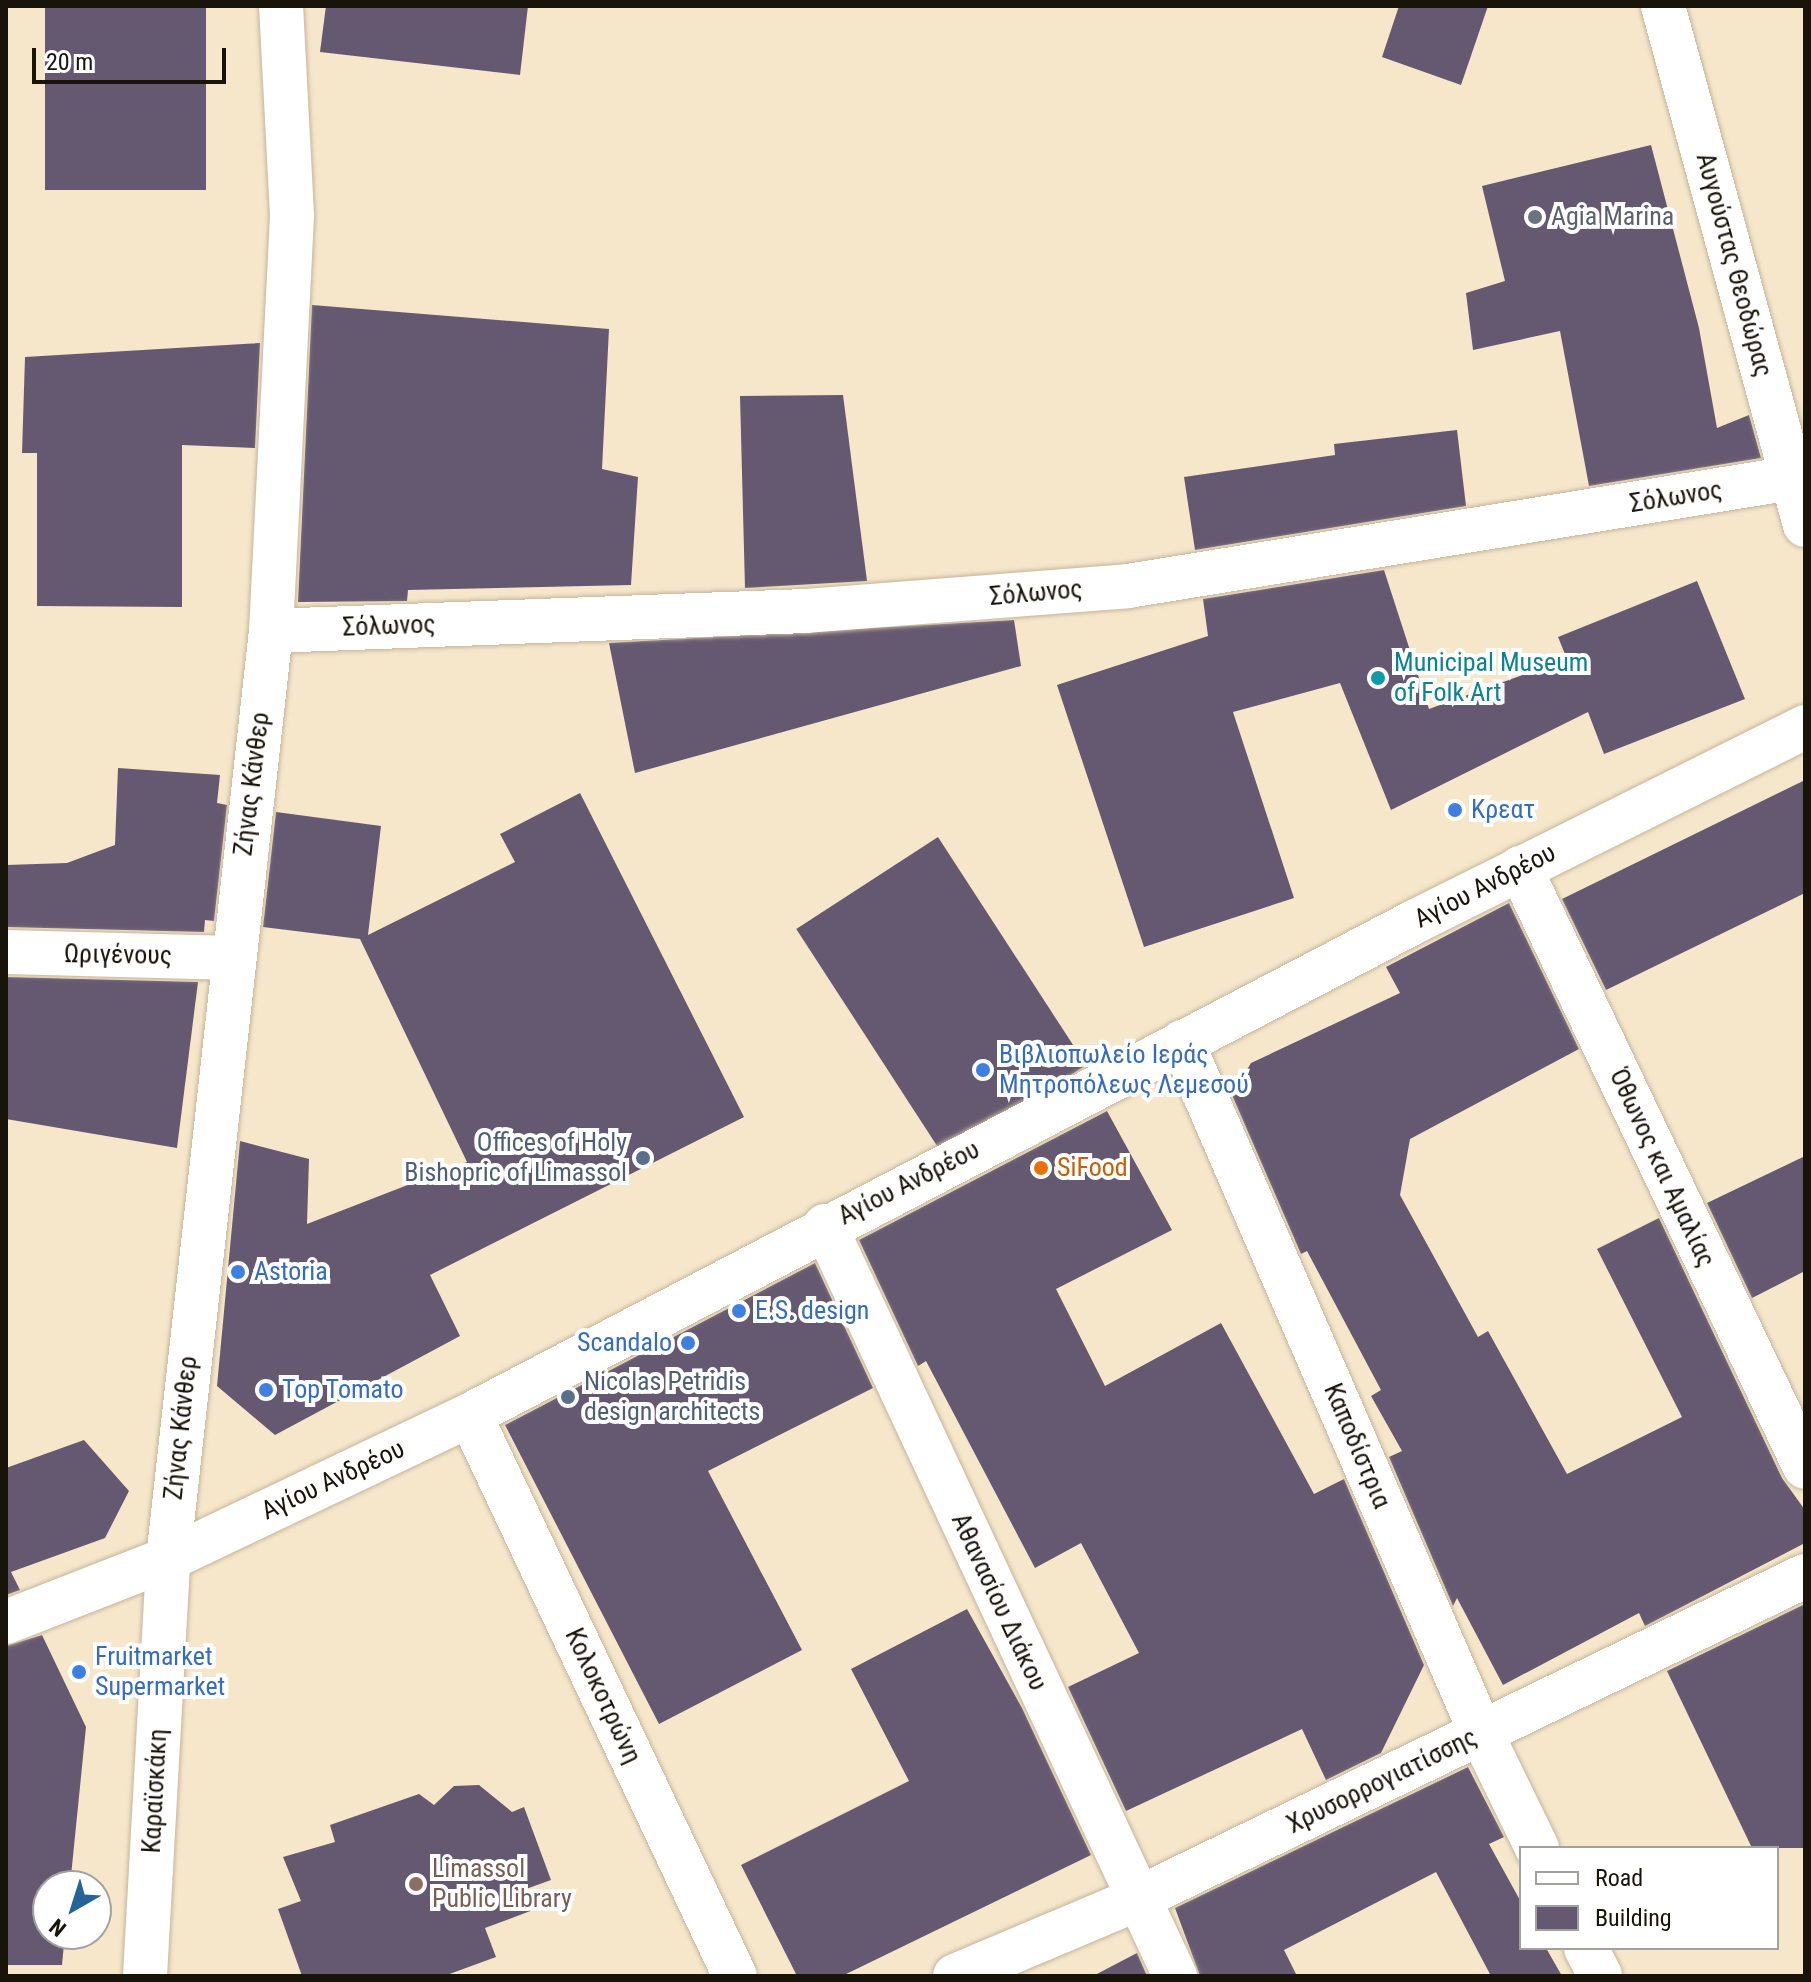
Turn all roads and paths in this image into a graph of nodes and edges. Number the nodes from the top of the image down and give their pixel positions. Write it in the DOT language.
graph roads {
  1 [pos="281,6"];
  2 [pos="1663,6"];
  3 [pos="1792,478"];
  4 [pos="1805,525"];
  5 [pos="271,631"];
  6 [pos="1805,727"];
  7 [pos="1520,868"];
  8 [pos="6,952"];
  9 [pos="230,958"];
  10 [pos="1182,1042"];
  11 [pos="825,1226"];
  12 [pos="470,1415"];
  13 [pos="1805,1467"];
  14 [pos="168,1559"];
  15 [pos="1805,1576"];
  16 [pos="6,1622"];
  17 [pos="1481,1733"];
  18 [pos="1536,1846"];
  19 [pos="1137,1899"];
  20 [pos="1587,1950"];
  21 [pos="145,1976"];
  22 [pos="735,1976"];
  23 [pos="955,1976"];
  24 [pos="1175,1976"];
  25 [pos="1600,1976"];
  1 -- 5 [label="street, Ζήνας Κάνθερ"];
  2 -- 3 [label="street, Αυγούστας Θεοδώρας"];
  3 -- 4 [label="street, Αυγούστας Θεοδώρας"];
  3 -- 5 [label="street, Σόλωνος"];
  5 -- 9 [label="street, Ζήνας Κάνθερ"];
  6 -- 7 [label="street, Αγίου Ανδρέου"];
  7 -- 10 [label="street, Αγίου Ανδρέου"];
  7 -- 13 [label="street, Όθωνος και Αμαλίας"];
  8 -- 9 [label="street, Ωριγένους"];
  9 -- 14 [label="street, Ζήνας Κάνθερ"];
  10 -- 11 [label="street, Αγίου Ανδρέου"];
  10 -- 17 [label="street, Καποδίστρια"];
  11 -- 12 [label="street, Αγίου Ανδρέου"];
  11 -- 19 [label="street, Αθανασίου Διάκου"];
  12 -- 14 [label="street, Αγίου Ανδρέου"];
  12 -- 22 [label="street, Κολοκοτρώνη"];
  14 -- 16 [label="street, Αγίου Ανδρέου"];
  14 -- 21 [label="street, Καραϊσκάκη"];
  15 -- 17 [label="street, Χρυσορρογιατίσσης"];
  17 -- 18 [label="street, Καποδίστρια"];
  17 -- 19 [label="street, Χρυσορρογιατίσσης"];
  19 -- 23 [label="street, Χρυσορρογιατίσσης"];
  19 -- 24 [label="street, Αθανασίου Διάκου"];
  20 -- 25 [label="street"];
}
